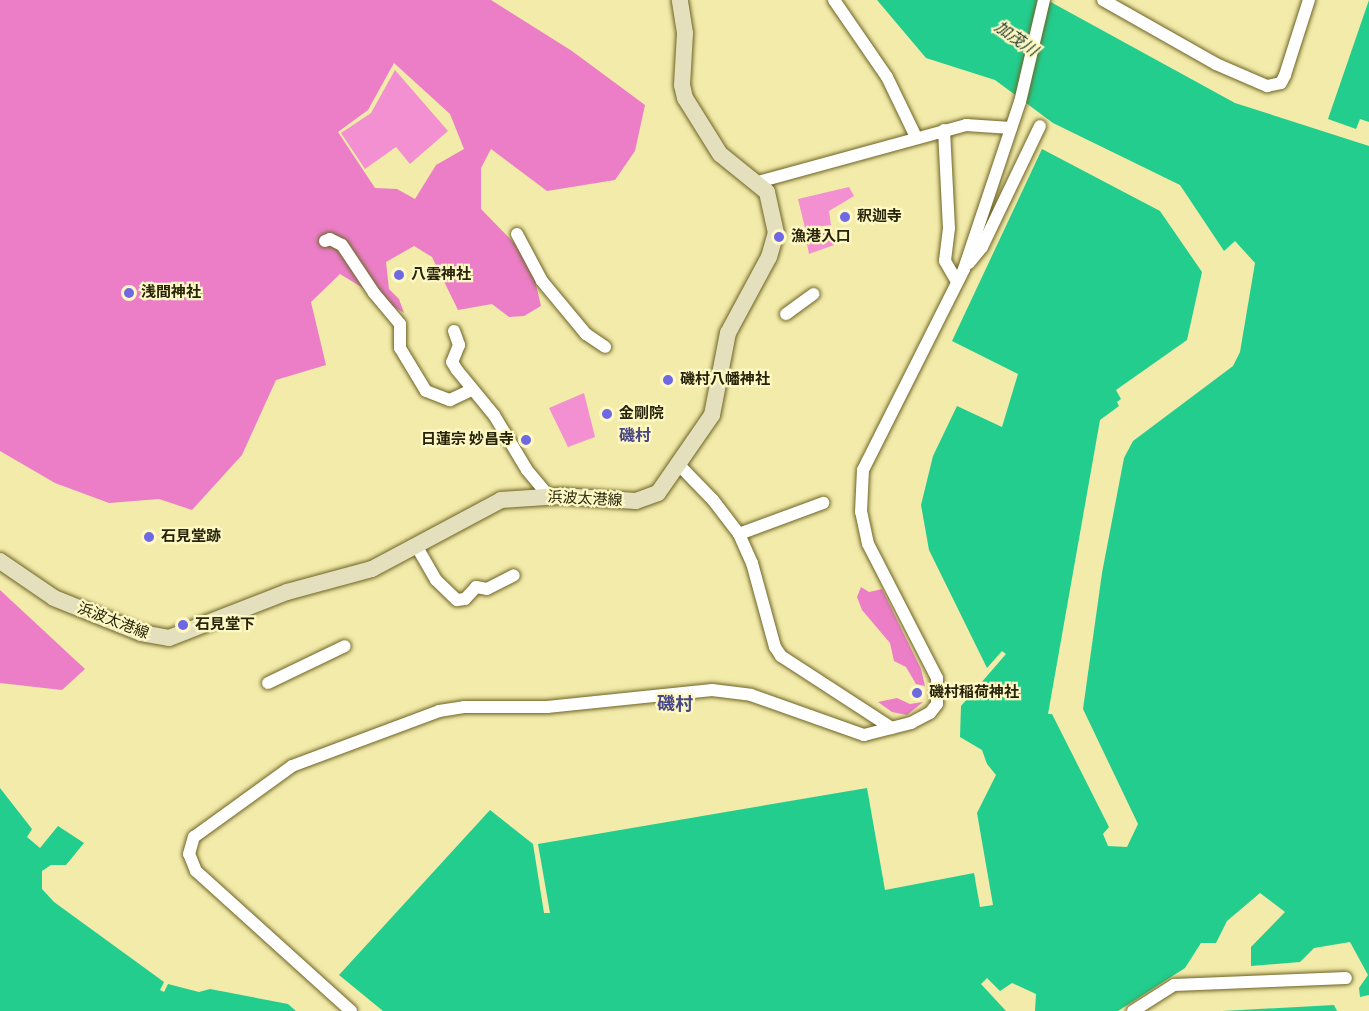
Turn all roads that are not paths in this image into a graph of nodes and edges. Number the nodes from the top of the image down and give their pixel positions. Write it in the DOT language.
graph roads {
  1 [pos="680,0"];
  2 [pos="834,0"];
  3 [pos="1044,0"];
  4 [pos="1103,0"];
  5 [pos="1309,0"];
  6 [pos="1125,6"];
  7 [pos="1040,126"];
  8 [pos="1011,128"];
  9 [pos="944,130"];
  10 [pos="916,137"];
  11 [pos="758,182"];
  12 [pos="517,234"];
  13 [pos="325,241"];
  14 [pos="964,269"];
  15 [pos="957,282"];
  16 [pos="814,294"];
  17 [pos="786,314"];
  18 [pos="454,331"];
  19 [pos="605,347"];
  20 [pos="471,390"];
  21 [pos="680,466"];
  22 [pos="549,496"];
  23 [pos="823,503"];
  24 [pos="738,534"];
  25 [pos="417,547"];
  26 [pos="0,561"];
  27 [pos="514,575"];
  28 [pos="345,646"];
  29 [pos="268,683"];
  30 [pos="892,728"];
  31 [pos="1346,978"];
  32 [pos="351,1011"];
  33 [pos="1133,1011"];
  1 -- 11 [label="main road, 浜波太港線"];
  2 -- 10 [label="street"];
  3 -- 8 [label="street"];
  4 -- 6 [label="street"];
  5 -- 6 [label="street"];
  7 -- 14 [label="street"];
  8 -- 9 [label="street"];
  8 -- 14 [label="street"];
  9 -- 10 [label="street"];
  9 -- 15 [label="street"];
  10 -- 11 [label="street"];
  11 -- 21 [label="main road, 浜波太港線"];
  12 -- 19 [label="street"];
  13 -- 20 [label="street"];
  14 -- 15 [label="street"];
  15 -- 30 [label="street"];
  16 -- 17 [label="street"];
  18 -- 20 [label="street"];
  20 -- 22 [label="street"];
  21 -- 22 [label="main road, 浜波太港線"];
  21 -- 24 [label="street"];
  22 -- 25 [label="main road, 浜波太港線"];
  23 -- 24 [label="street"];
  24 -- 30 [label="street"];
  25 -- 26 [label="main road, 浜波太港線"];
  25 -- 27 [label="street"];
  28 -- 29 [label="street"];
  30 -- 32 [label="street"];
  31 -- 33 [label="street"];
}
